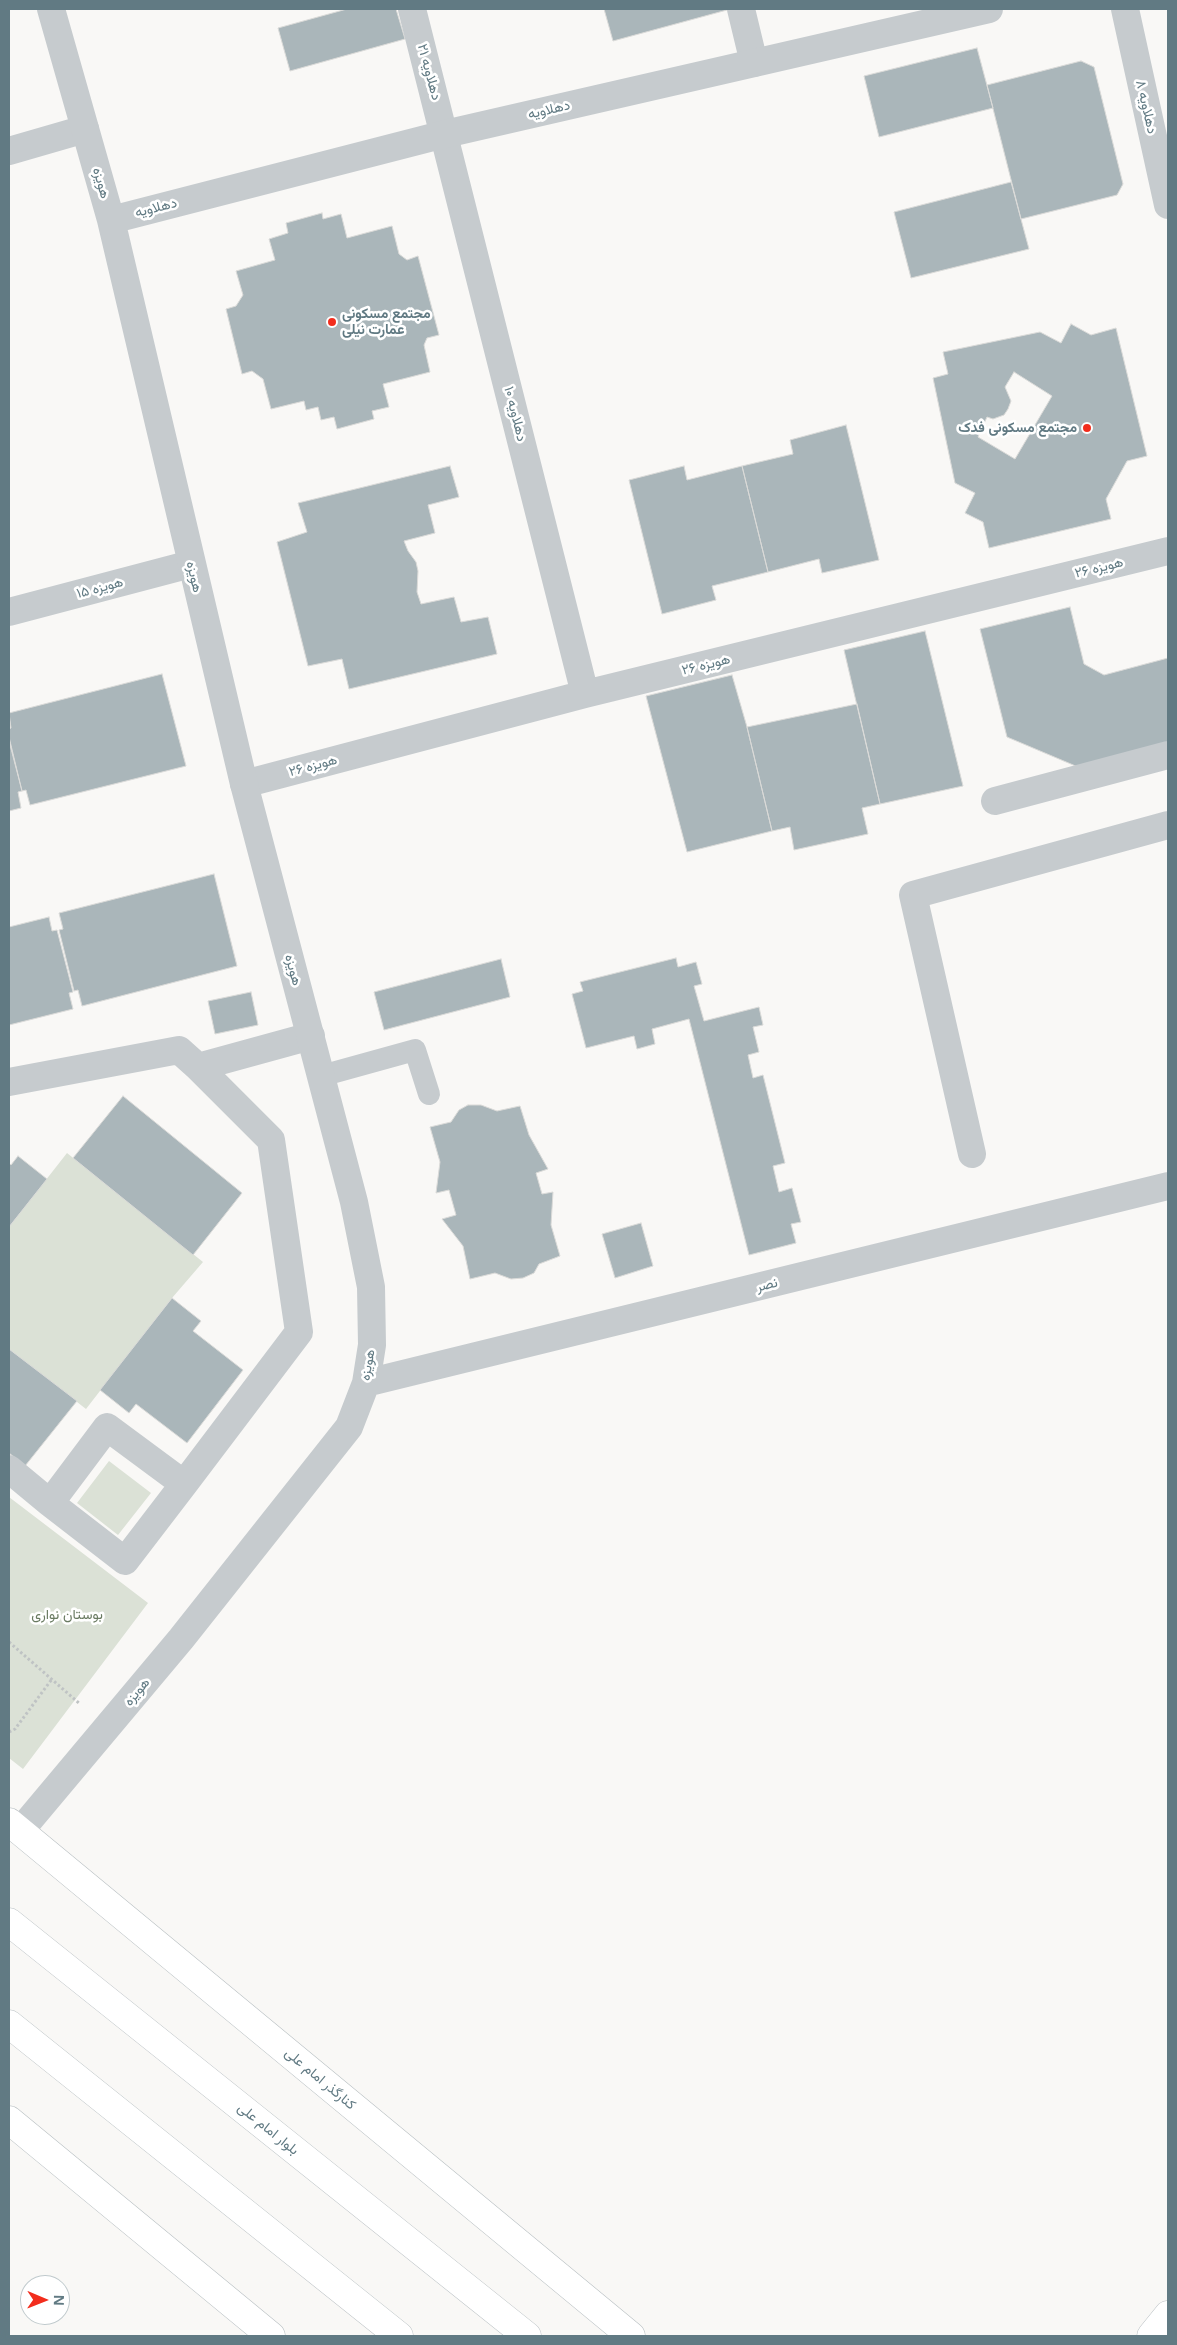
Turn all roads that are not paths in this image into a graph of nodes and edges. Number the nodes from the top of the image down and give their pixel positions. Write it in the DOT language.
graph roads {
  1 [pos="51,9"];
  2 [pos="412,9"];
  3 [pos="741,9"];
  4 [pos="988,9"];
  5 [pos="1124,9"];
  6 [pos="754,63"];
  7 [pos="85,129"];
  8 [pos="446,134"];
  9 [pos="9,151"];
  10 [pos="1168,205"];
  11 [pos="112,220"];
  12 [pos="1168,551"];
  13 [pos="191,564"];
  14 [pos="9,612"];
  15 [pos="585,694"];
  16 [pos="1168,755"];
  17 [pos="244,784"];
  18 [pos="995,800"];
  19 [pos="1168,825"];
  20 [pos="311,1036"];
  21 [pos="198,1067"];
  22 [pos="321,1076"];
  23 [pos="9,1082"];
  24 [pos="429,1094"];
  25 [pos="972,1154"];
  26 [pos="1168,1186"];
  27 [pos="366,1383"];
  28 [pos="9,1469"];
  29 [pos="184,1484"];
  30 [pos="50,1502"];
  31 [pos="15,1826"];
  32 [pos="9,1922"];
  33 [pos="9,2024"];
  34 [pos="9,2120"];
  35 [pos="1168,2315"];
  36 [pos="271,2336"];
  37 [pos="399,2336"];
  38 [pos="527,2336"];
  39 [pos="631,2336"];
  40 [pos="1151,2336"];
  1 -- 7 [label="street, هویزه"];
  2 -- 8 [label="street, دهلاویه ۲۱"];
  3 -- 6 [label="street"];
  4 -- 6 [label="street, دهلاویه"];
  5 -- 10 [label="street, دهلاویه ۸"];
  6 -- 8 [label="street, دهلاویه"];
  7 -- 9 [label="street"];
  7 -- 11 [label="street, هویزه"];
  8 -- 11 [label="street, دهلاویه"];
  8 -- 15 [label="street, دهلاویه ۱۰"];
  11 -- 13 [label="street, هویزه"];
  12 -- 15 [label="street, هویزه ۲۶"];
  13 -- 14 [label="street, هویزه ۱۵"];
  13 -- 17 [label="street, هویزه"];
  15 -- 17 [label="street, هویزه ۲۶"];
  16 -- 18 [label="street"];
  17 -- 20 [label="street, هویزه"];
  19 -- 25 [label="street"];
  20 -- 21 [label="street"];
  20 -- 22 [label="street, هویزه"];
  21 -- 23 [label="street"];
  21 -- 29 [label="street"];
  22 -- 24 [label="lane"];
  22 -- 27 [label="street, هویزه"];
  26 -- 27 [label="street, نصر"];
  27 -- 31 [label="street, هویزه"];
  28 -- 30 [label="street"];
  29 -- 30 [label="street"];
  29 -- 30 [label="street"];
  31 -- 39 [label="main road, کنارگذر امام علی"];
  32 -- 38 [label="main road, بلوار امام علی"];
  33 -- 37 [label="main road"];
  34 -- 36 [label="main road"];
  35 -- 40 [label="main road"];
}
